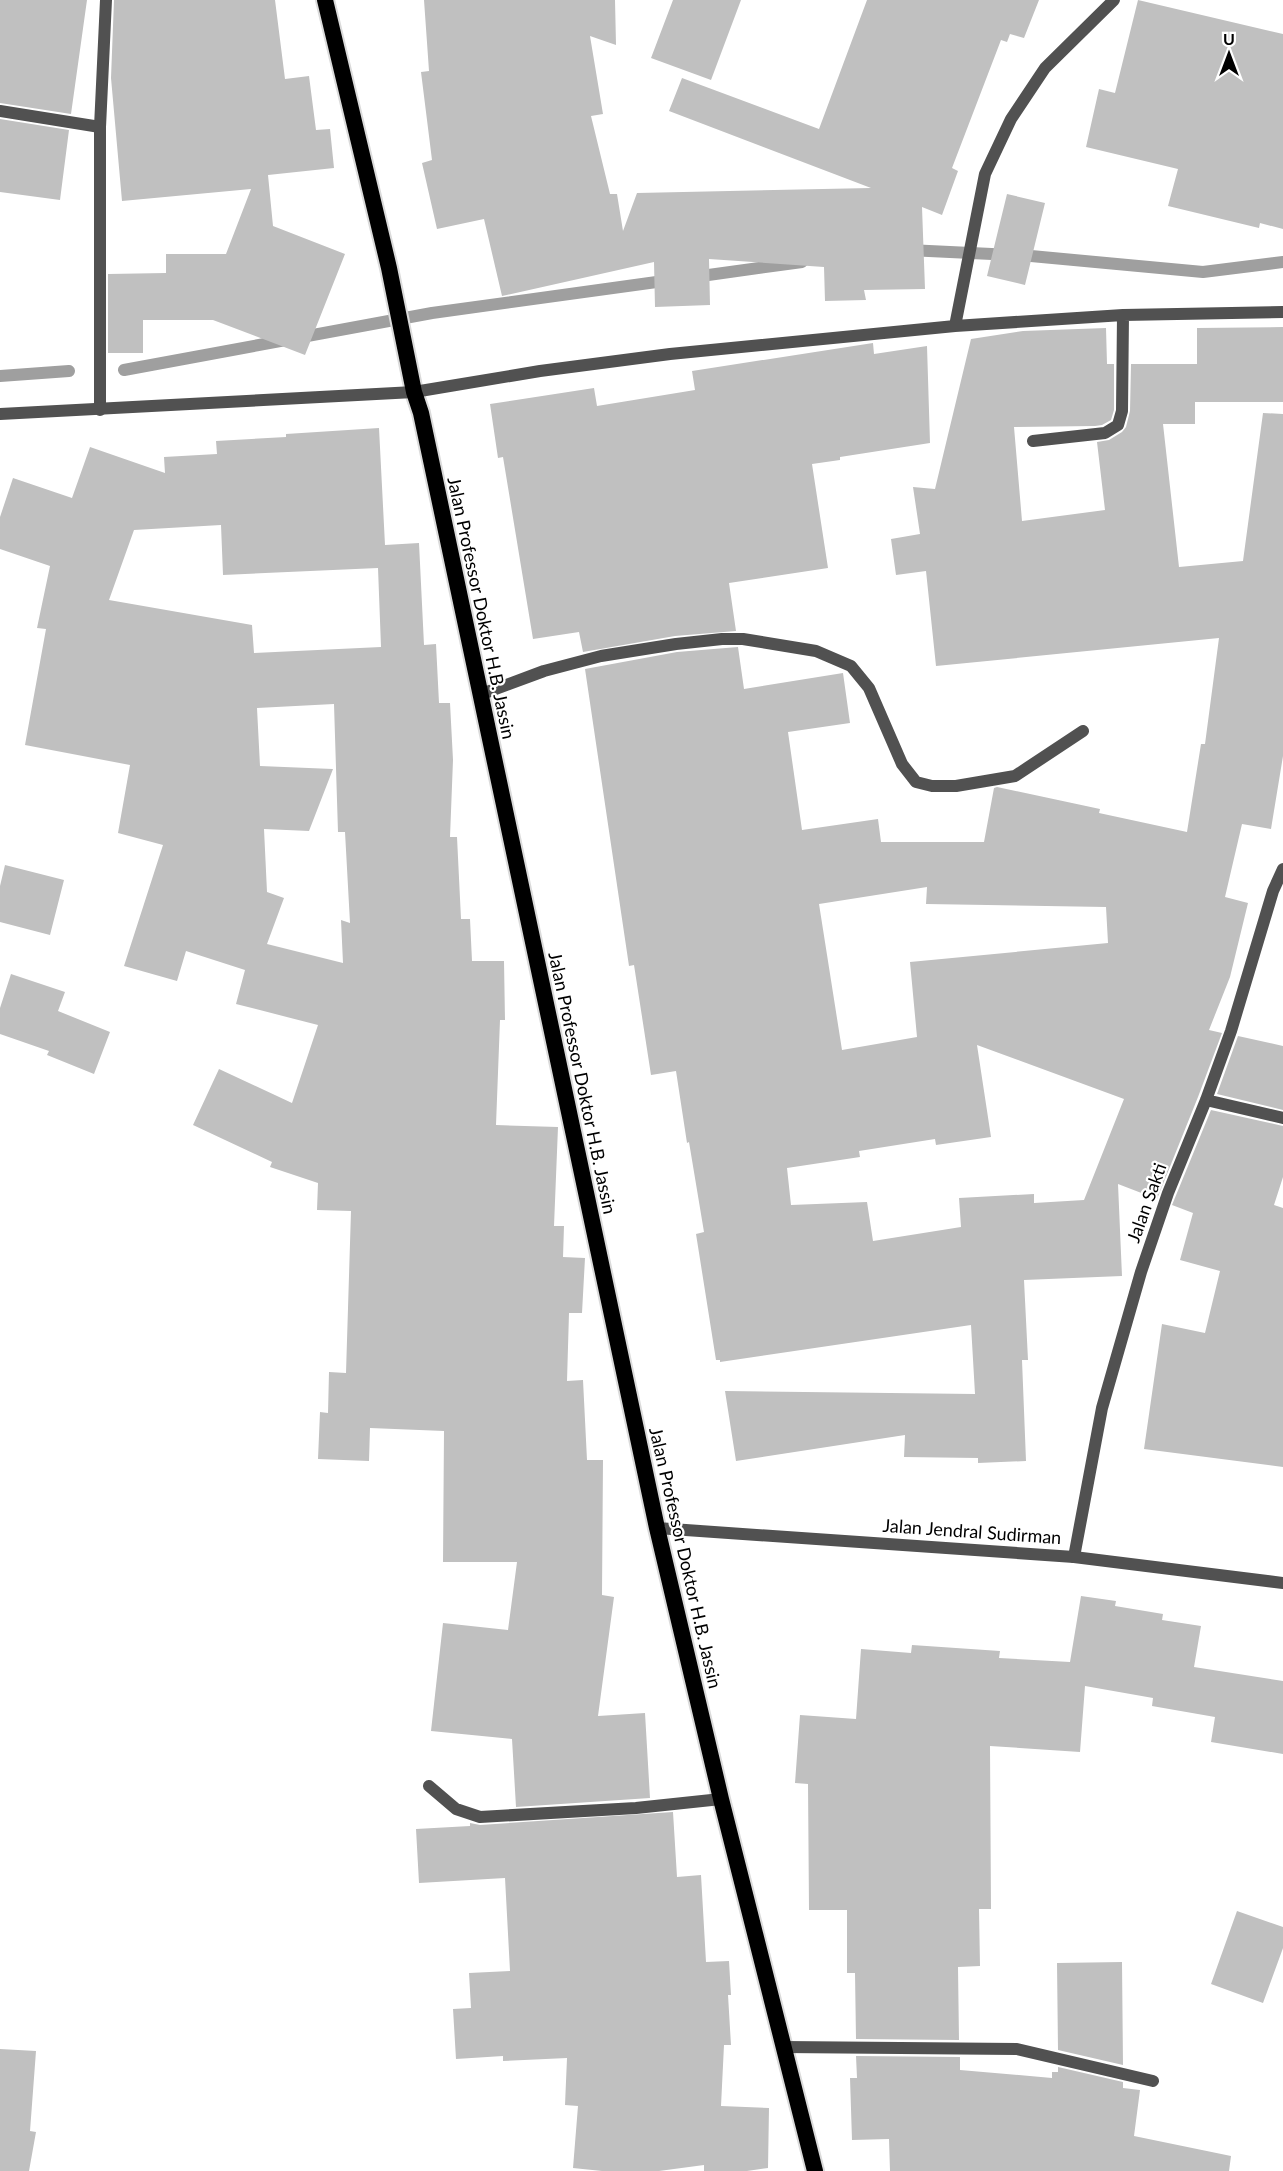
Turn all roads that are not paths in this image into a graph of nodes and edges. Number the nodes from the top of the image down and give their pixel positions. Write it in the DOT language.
graph roads {
  1 [pos="106,0"];
  2 [pos="325,0"];
  3 [pos="1114,0"];
  4 [pos="0,111"];
  5 [pos="100,127"];
  6 [pos="1283,312"];
  7 [pos="1123,315"];
  8 [pos="955,326"];
  9 [pos="414,392"];
  10 [pos="100,410"];
  11 [pos="0,414"];
  12 [pos="1033,441"];
  13 [pos="479,695"];
  14 [pos="1083,731"];
  15 [pos="1283,869"];
  16 [pos="1206,1100"];
  17 [pos="1283,1118"];
  18 [pos="657,1528"];
  19 [pos="1074,1557"];
  20 [pos="1283,1583"];
  21 [pos="429,1786"];
  22 [pos="721,1799"];
  23 [pos="783,2047"];
  24 [pos="1153,2081"];
  25 [pos="815,2171"];
  1 -- 5 [label="street"];
  2 -- 9 [label="highway, Jalan Professor Doktor H.B. Jassin"];
  3 -- 8 [label="street"];
  4 -- 5 [label="street"];
  5 -- 10 [label="street"];
  6 -- 7 [label="street"];
  7 -- 8 [label="street"];
  7 -- 12 [label="street"];
  8 -- 9 [label="street"];
  9 -- 10 [label="street"];
  9 -- 13 [label="highway, Jalan Professor Doktor H.B. Jassin"];
  10 -- 11 [label="street"];
  13 -- 14 [label="street"];
  13 -- 18 [label="highway, Jalan Professor Doktor H.B. Jassin"];
  15 -- 16 [label="street, Jalan Sakti"];
  16 -- 17 [label="street"];
  16 -- 19 [label="street, Jalan Sakti"];
  18 -- 19 [label="street, Jalan Jendral Sudirman"];
  18 -- 22 [label="highway, Jalan Professor Doktor H.B. Jassin"];
  19 -- 20 [label="street, Jalan Jendral Sudirman"];
  21 -- 22 [label="street"];
  22 -- 23 [label="highway, Jalan Professor Doktor H.B. Jassin"];
  23 -- 24 [label="street"];
  23 -- 25 [label="highway, Jalan Professor Doktor H.B. Jassin"];
}
